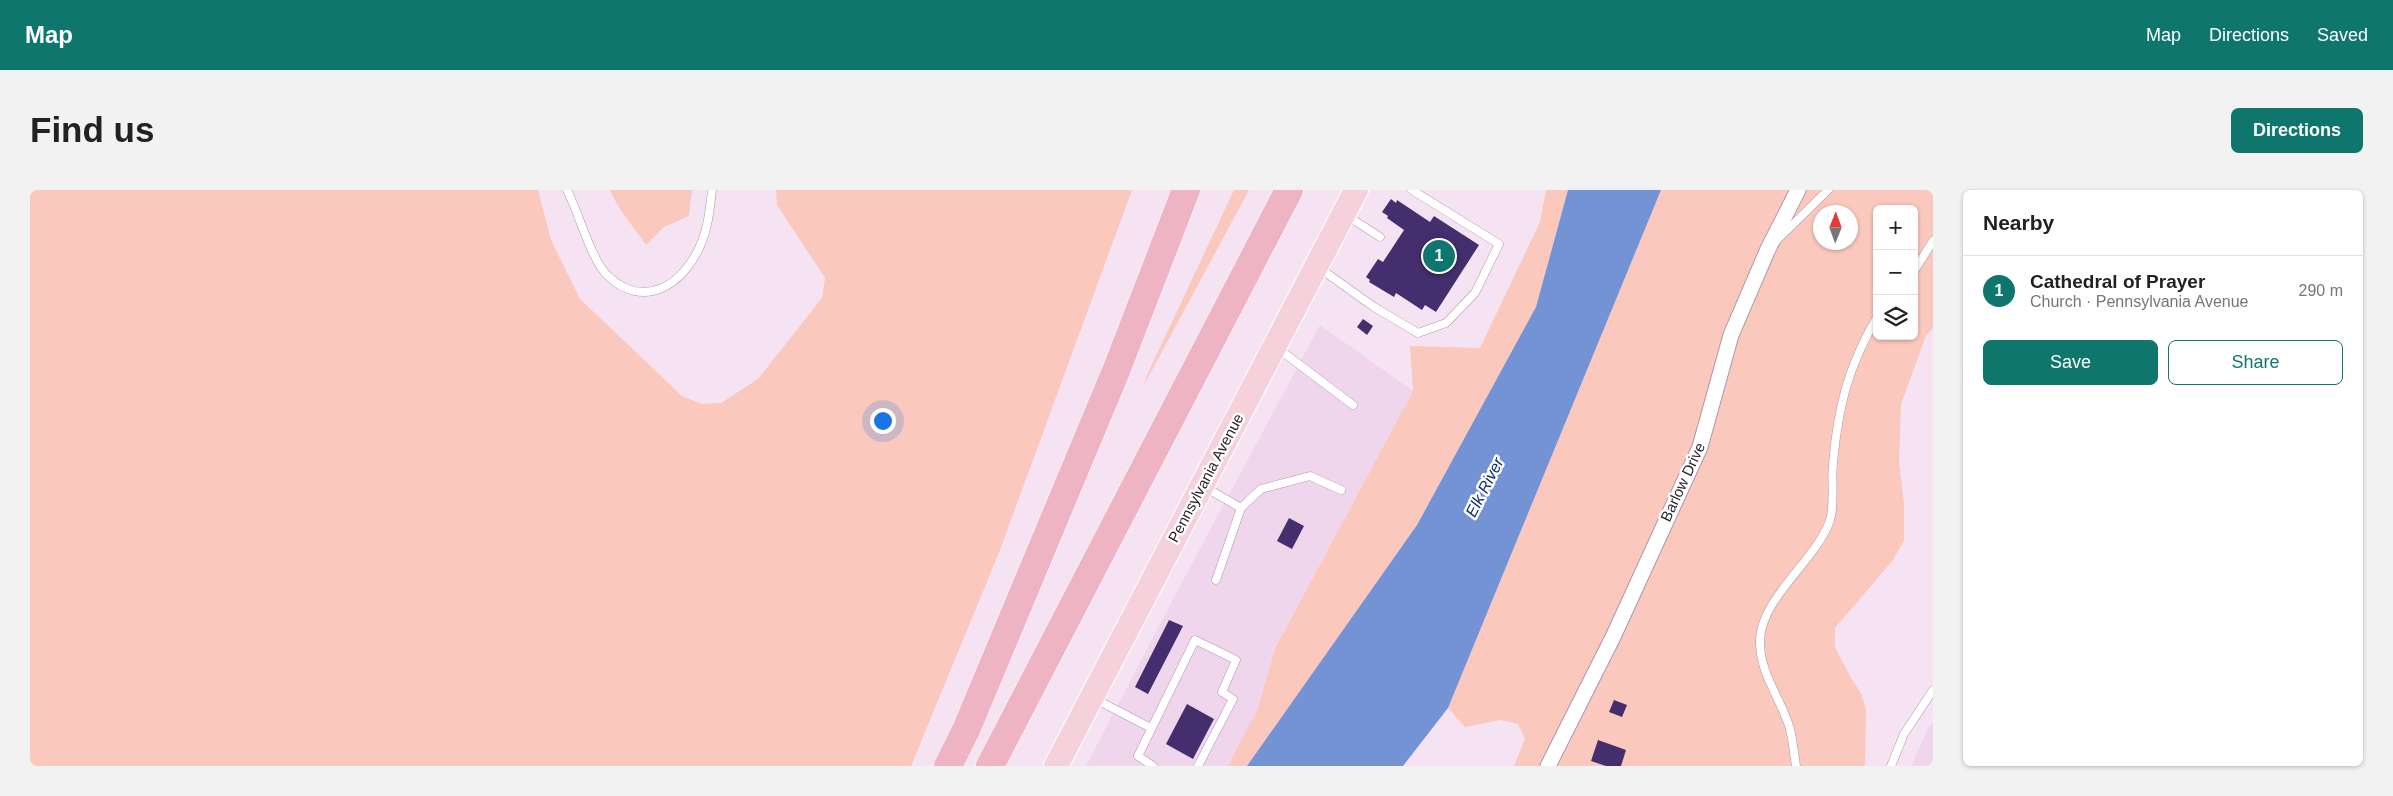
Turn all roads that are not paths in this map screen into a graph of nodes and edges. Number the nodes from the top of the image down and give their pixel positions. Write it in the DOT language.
graph roads {
  1 [pos="567,190"];
  2 [pos="712,190"];
  3 [pos="1186,190"];
  4 [pos="1289,190"];
  5 [pos="1356,190"];
  6 [pos="1412,190"];
  7 [pos="1798,190"];
  8 [pos="1828,190"];
  9 [pos="1344,214"];
  10 [pos="1380,237"];
  11 [pos="1933,241"];
  12 [pos="1768,249"];
  13 [pos="1918,265"];
  14 [pos="1316,266"];
  15 [pos="1873,324"];
  16 [pos="1275,346"];
  17 [pos="1353,405"];
  18 [pos="1202,485"];
  19 [pos="1341,490"];
  20 [pos="1241,508"];
  21 [pos="1216,580"];
  22 [pos="1933,690"];
  23 [pos="1091,697"];
  24 [pos="1151,728"];
  25 [pos="948,766"];
  26 [pos="990,766"];
  27 [pos="1056,766"];
  28 [pos="1153,766"];
  29 [pos="1198,766"];
  30 [pos="1548,766"];
  31 [pos="1796,766"];
  32 [pos="1891,766"];
  1 -- 2 [label="lane"];
  3 -- 25 [label="highway"];
  4 -- 26 [label="highway"];
  5 -- 9 [label="main road, Pennsylvania Avenue"];
  6 -- 14 [label="lane"];
  7 -- 12 [label="street, Barlow Drive"];
  8 -- 12 [label="lane"];
  9 -- 10 [label="lane"];
  9 -- 14 [label="main road, Pennsylvania Avenue"];
  11 -- 13 [label="lane"];
  12 -- 30 [label="street, Barlow Drive"];
  14 -- 16 [label="main road, Pennsylvania Avenue"];
  15 -- 31 [label="lane"];
  16 -- 17 [label="lane"];
  16 -- 18 [label="main road, Pennsylvania Avenue"];
  18 -- 20 [label="lane"];
  18 -- 23 [label="main road, Pennsylvania Avenue"];
  19 -- 20 [label="lane"];
  20 -- 21 [label="lane"];
  22 -- 32 [label="lane"];
  23 -- 24 [label="lane"];
  23 -- 27 [label="main road, Pennsylvania Avenue"];
  24 -- 28 [label="lane"];
  24 -- 29 [label="lane"];
}
